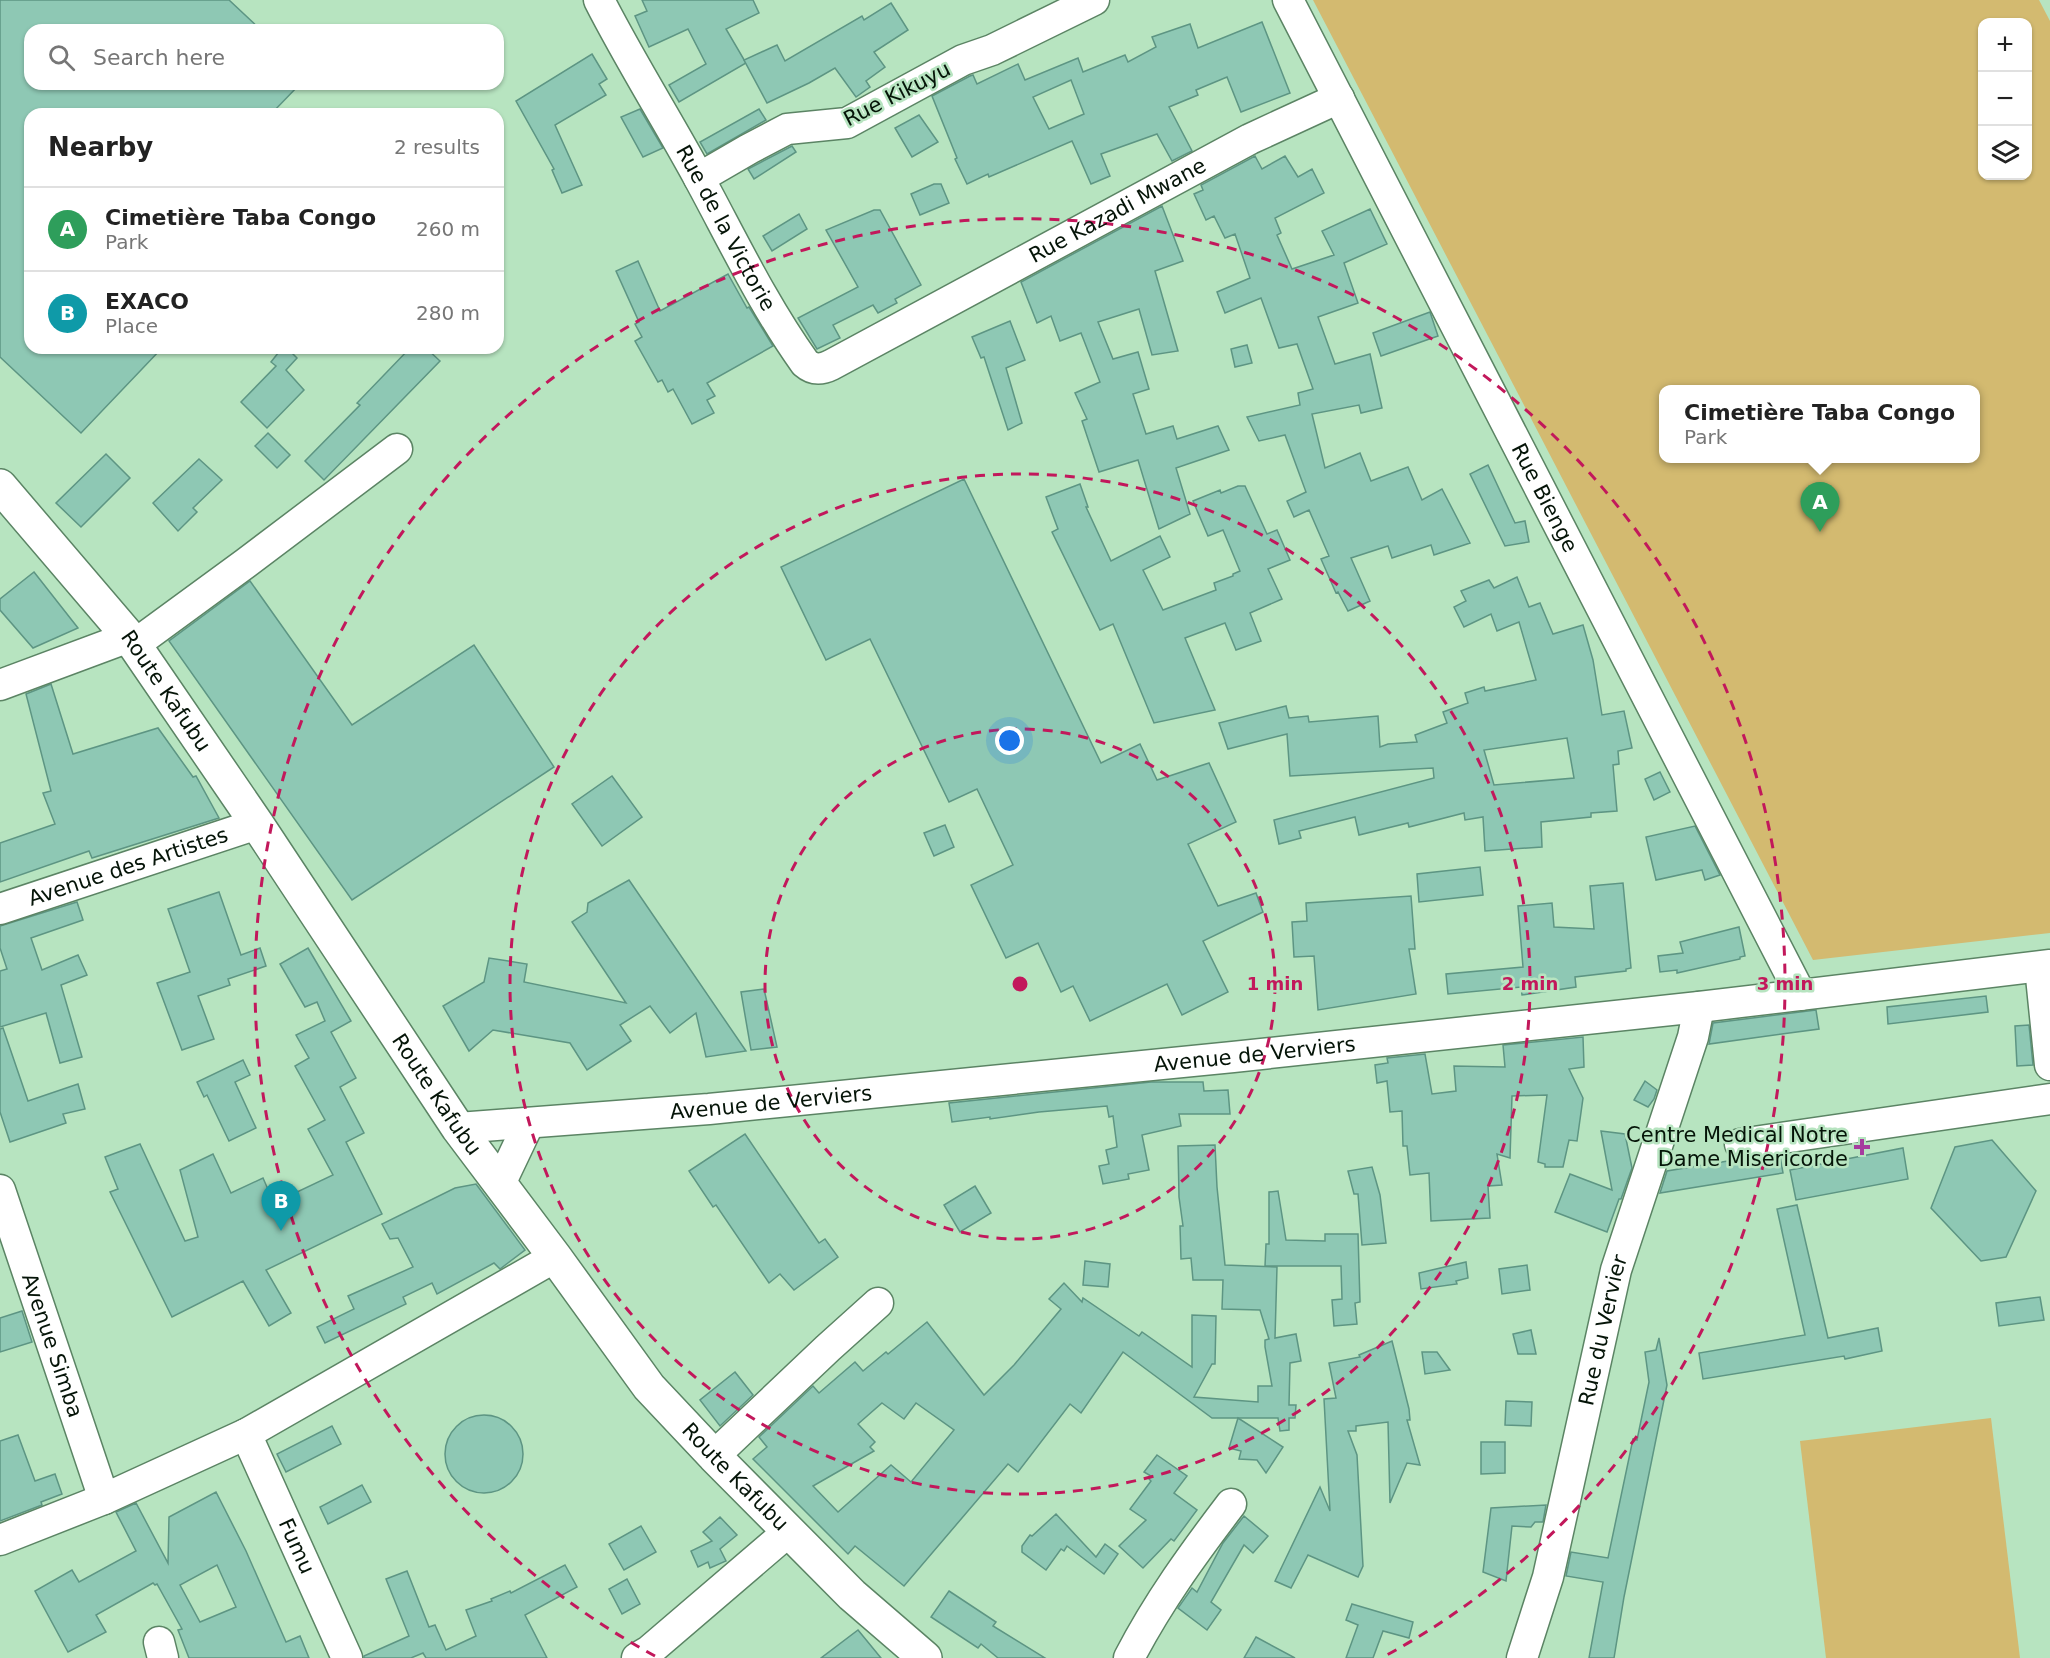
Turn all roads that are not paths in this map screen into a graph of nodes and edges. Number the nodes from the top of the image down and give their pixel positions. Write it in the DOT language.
graph roads {
  1 [pos="599,0"];
  2 [pos="1094,0"];
  3 [pos="1288,0"];
  4 [pos="1339,98"];
  5 [pos="699,178"];
  6 [pos="897,329"];
  7 [pos="397,448"];
  8 [pos="0,486"];
  9 [pos="132,641"];
  10 [pos="0,685"];
  11 [pos="257,824"];
  12 [pos="0,909"];
  13 [pos="2045,966"];
  14 [pos="1801,995"];
  15 [pos="1699,1007"];
  16 [pos="2050,1065"];
  17 [pos="2050,1099"];
  18 [pos="529,1123"];
  19 [pos="458,1128"];
  20 [pos="1740,1144"];
  21 [pos="500,1184"];
  22 [pos="0,1190"];
  23 [pos="555,1257"];
  24 [pos="878,1303"];
  25 [pos="246,1434"];
  26 [pos="714,1456"];
  27 [pos="104,1499"];
  28 [pos="1230,1504"];
  29 [pos="789,1531"];
  30 [pos="0,1540"];
  31 [pos="347,1658"];
  32 [pos="637,1658"];
  33 [pos="925,1658"];
  34 [pos="1129,1658"];
  35 [pos="1522,1658"];
  1 -- 5 [label="street, Rue de la Victorie"];
  2 -- 5 [label="street, Rue Kikuyu"];
  3 -- 4 [label="street, Rue Bienge"];
  4 -- 6 [label="street, Rue Kazadi Mwane"];
  4 -- 14 [label="street, Rue Bienge"];
  5 -- 6 [label="street, Rue de la Victorie"];
  7 -- 9 [label="street"];
  8 -- 9 [label="main road, Route Kafubu"];
  9 -- 10 [label="street"];
  9 -- 11 [label="main road, Route Kafubu"];
  11 -- 12 [label="street, Avenue des Artistes"];
  11 -- 19 [label="main road, Route Kafubu"];
  13 -- 14 [label="street, Avenue de Verviers"];
  13 -- 16 [label="street"];
  14 -- 15 [label="street, Avenue de Verviers"];
  15 -- 18 [label="street, Avenue de Verviers"];
  15 -- 35 [label="street, Rue du Vervier"];
  17 -- 20 [label="street"];
  18 -- 19 [label="street, Avenue de Verviers"];
  18 -- 21 [label="street"];
  19 -- 21 [label="main road, Route Kafubu"];
  21 -- 23 [label="main road, Route Kafubu"];
  22 -- 27 [label="street, Avenue Simba"];
  23 -- 25 [label="street"];
  23 -- 26 [label="main road, Route Kafubu"];
  24 -- 26 [label="street"];
  25 -- 27 [label="street"];
  25 -- 31 [label="street, Fumu"];
  26 -- 29 [label="main road, Route Kafubu"];
  27 -- 30 [label="street"];
  28 -- 34 [label="street"];
  29 -- 32 [label="street"];
  29 -- 33 [label="main road, Route Kafubu"];
}
